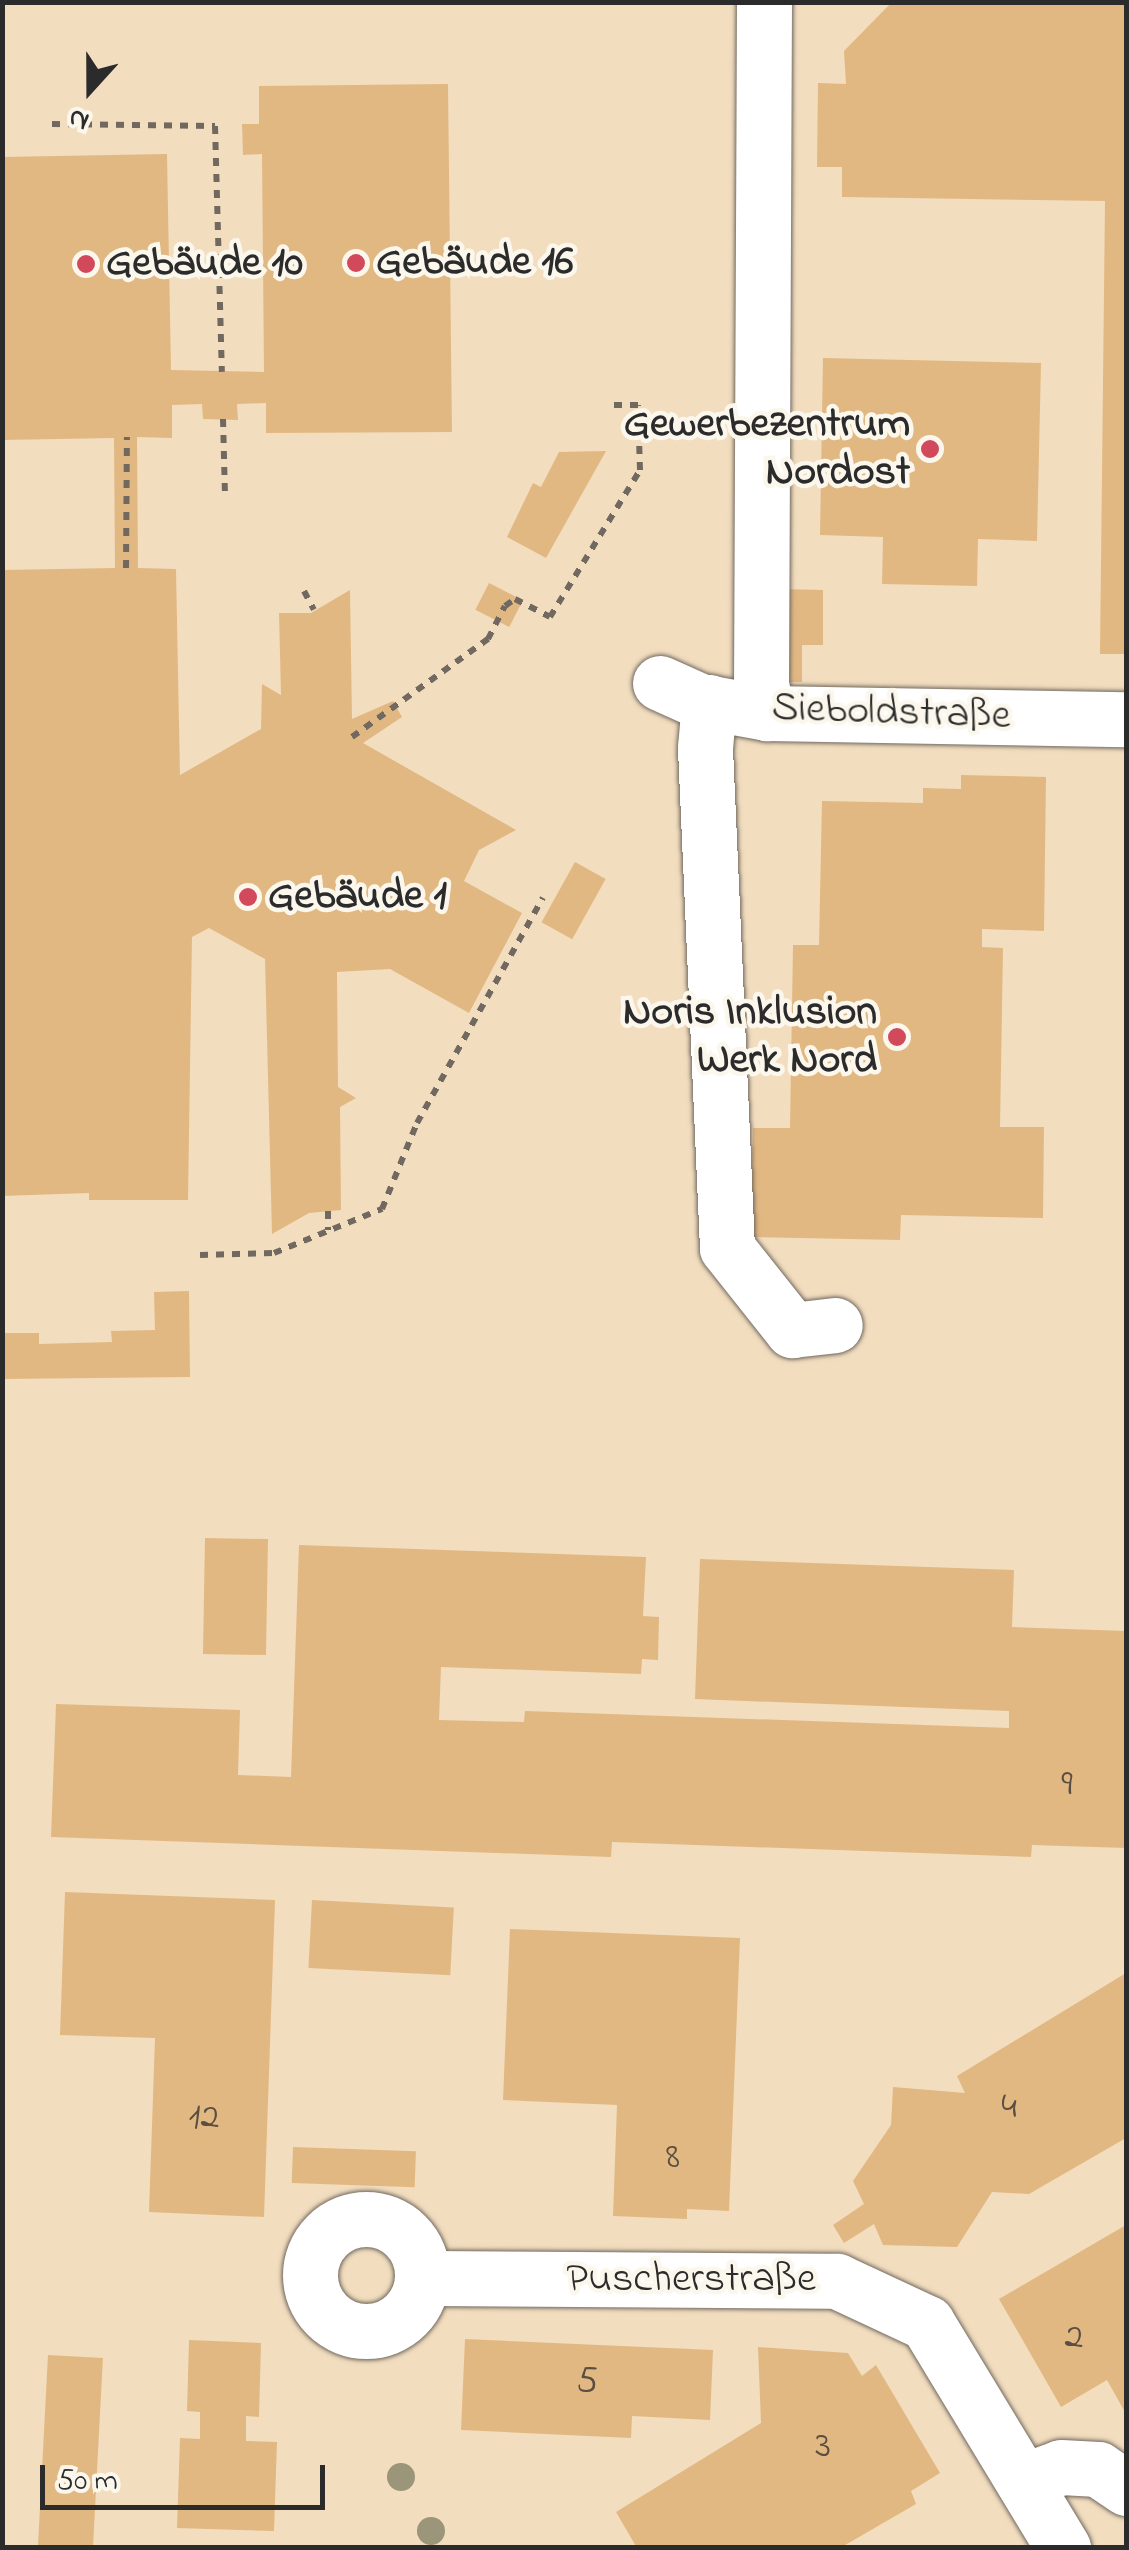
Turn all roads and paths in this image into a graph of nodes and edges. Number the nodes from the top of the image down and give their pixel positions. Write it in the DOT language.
graph roads {
  1 [pos="764,2"];
  2 [pos="52,124"];
  3 [pos="222,372"];
  4 [pos="614,405"];
  5 [pos="223,420"];
  6 [pos="126,438"];
  7 [pos="225,498"];
  8 [pos="126,568"];
  9 [pos="304,591"];
  10 [pos="314,610"];
  11 [pos="768,713"];
  12 [pos="1126,719"];
  13 [pos="352,737"];
  14 [pos="543,898"];
  15 [pos="328,1211"];
  16 [pos="328,1230"];
  17 [pos="200,1255"];
  18 [pos="836,1325"];
  19 [pos="423,2278"];
  20 [pos="1023,2482"];
  21 [pos="1126,2488"];
  22 [pos="1063,2548"];
  1 -- 11 [label="street"];
  2 -- 3 [label="path"];
  4 -- 13 [label="path"];
  5 -- 7 [label="path"];
  6 -- 8 [label="path"];
  9 -- 10 [label="path"];
  11 -- 12 [label="street, Sieboldstraße"];
  11 -- 18 [label="street, Sieboldstraße"];
  14 -- 16 [label="path"];
  15 -- 16 [label="path"];
  16 -- 17 [label="path"];
  19 -- 20 [label="street, Puscherstraße"];
  20 -- 21 [label="street"];
  20 -- 22 [label="street, Puscherstraße"];
}
